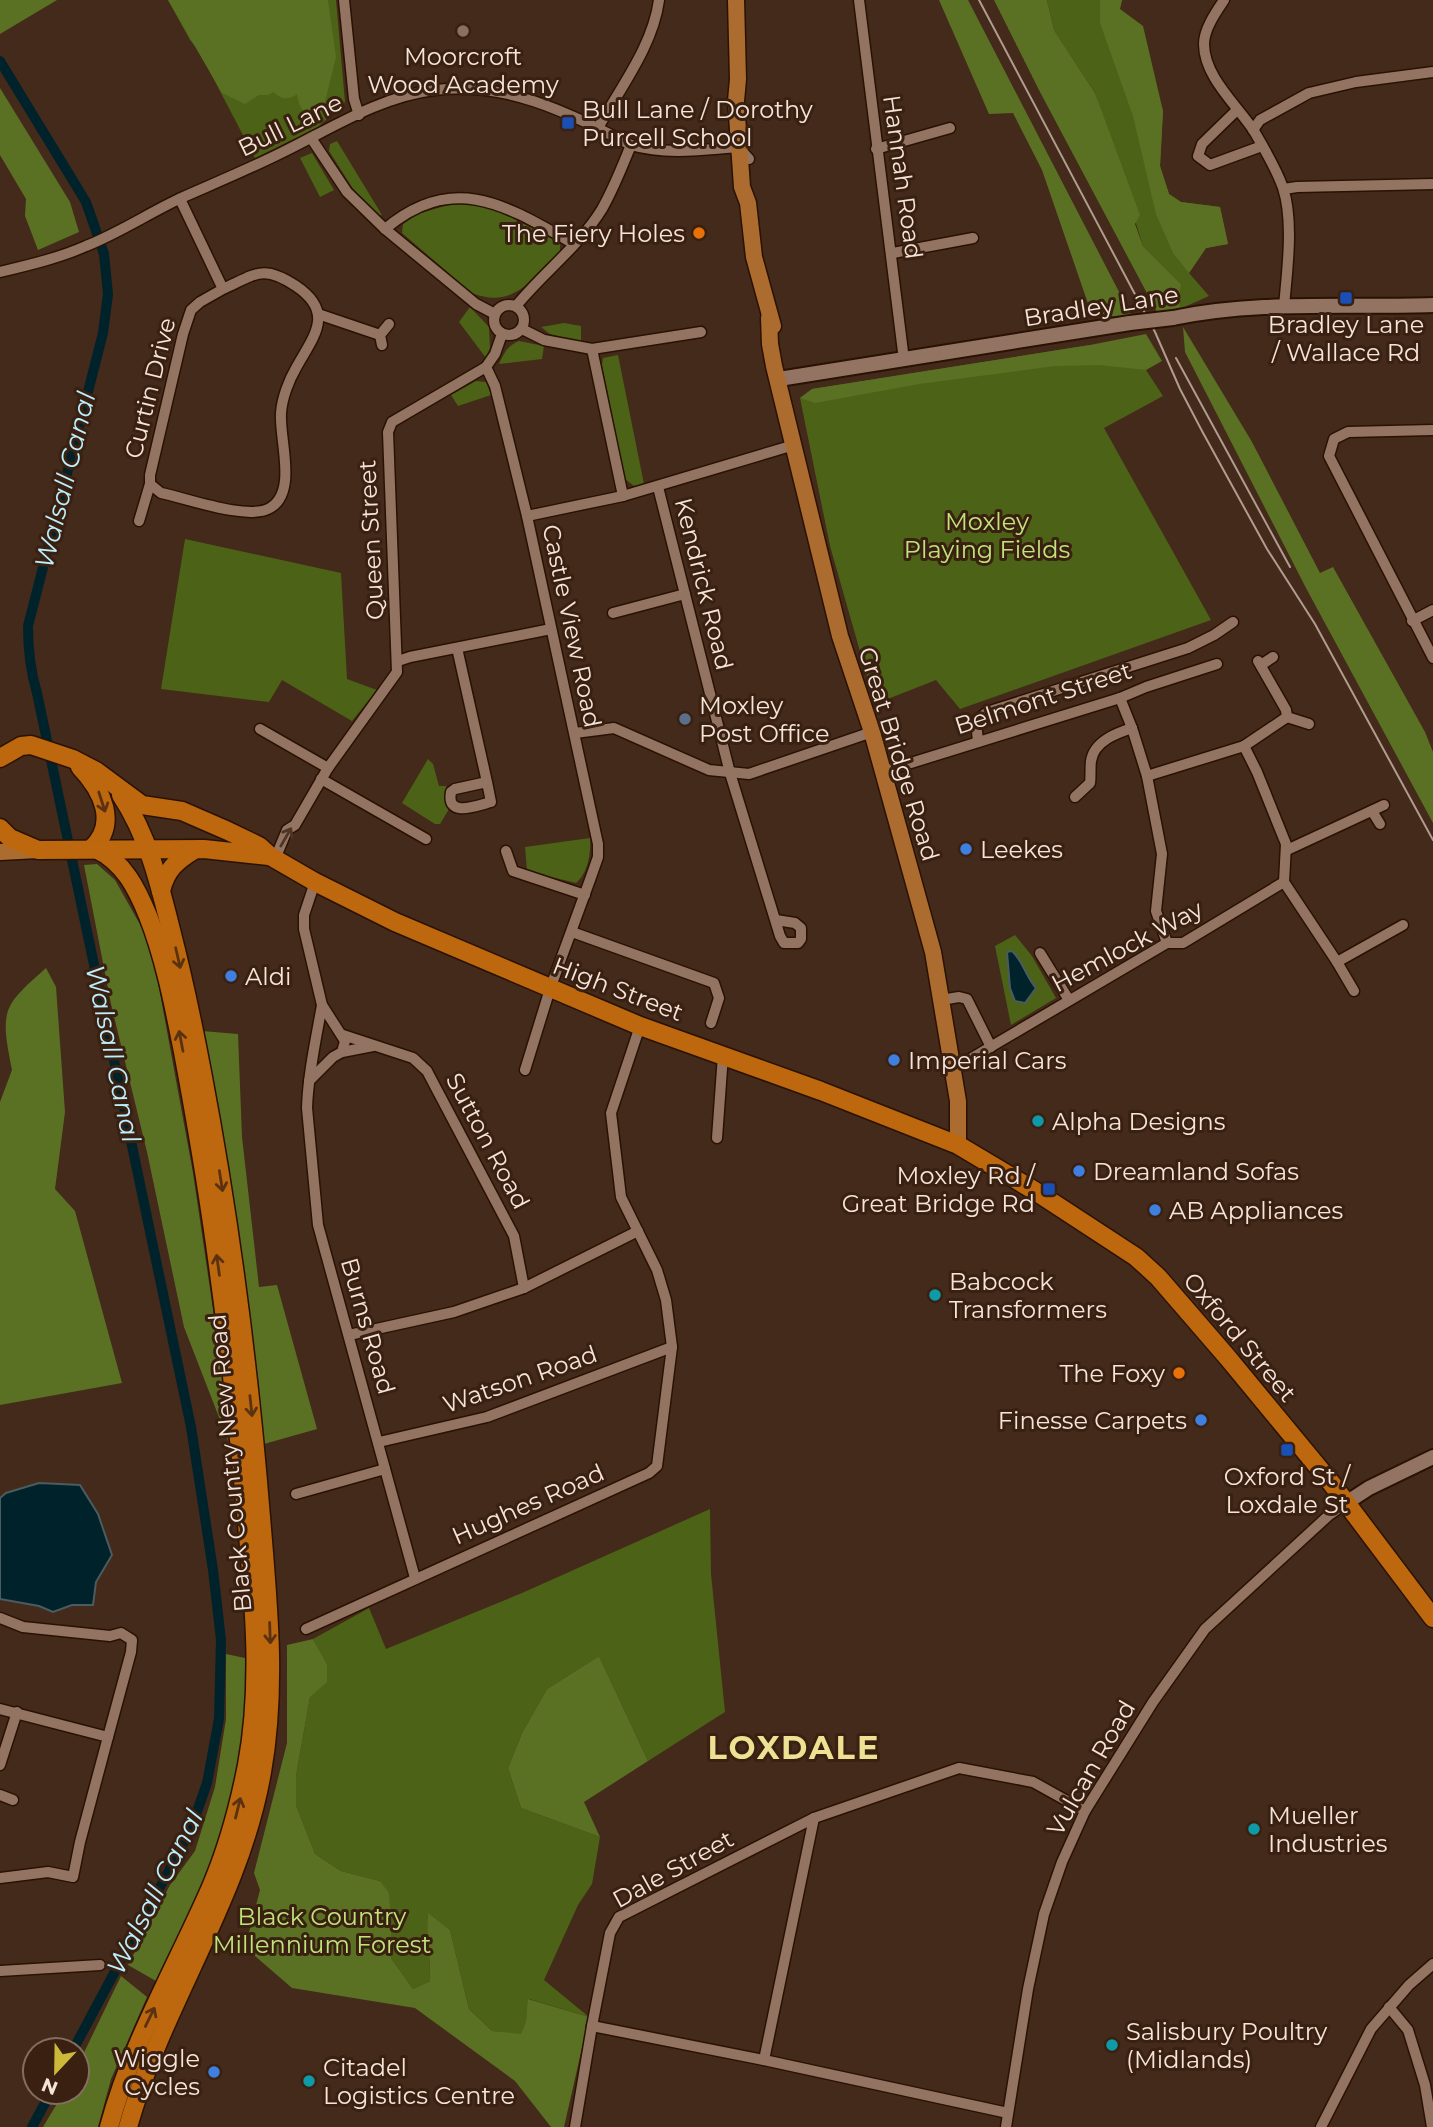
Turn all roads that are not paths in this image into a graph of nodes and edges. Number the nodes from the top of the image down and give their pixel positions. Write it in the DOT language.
graph roads {
  1 [pos="344,0"];
  2 [pos="659,0"];
  3 [pos="736,0"];
  4 [pos="859,0"];
  5 [pos="1221,1"];
  6 [pos="1433,72"];
  7 [pos="738,79"];
  8 [pos="1237,110"];
  9 [pos="359,115"];
  10 [pos="598,128"];
  11 [pos="950,128"];
  12 [pos="1253,130"];
  13 [pos="311,138"];
  14 [pos="631,145"];
  15 [pos="1262,146"];
  16 [pos="876,149"];
  17 [pos="743,153"];
  18 [pos="1433,184"];
  19 [pos="1283,189"];
  20 [pos="180,199"];
  21 [pos="385,229"];
  22 [pos="973,238"];
  23 [pos="573,244"];
  24 [pos="892,253"];
  25 [pos="0,272"];
  26 [pos="223,289"];
  27 [pos="1433,305"];
  28 [pos="516,306"];
  29 [pos="1284,306"];
  30 [pos="318,314"];
  31 [pos="495,314"];
  32 [pos="388,324"];
  33 [pos="522,329"];
  34 [pos="701,332"];
  35 [pos="502,334"];
  36 [pos="592,349"];
  37 [pos="904,360"];
  38 [pos="486,367"];
  39 [pos="779,379"];
  40 [pos="1433,430"];
  41 [pos="794,445"];
  42 [pos="150,484"];
  43 [pos="658,487"];
  44 [pos="623,496"];
  45 [pos="527,516"];
  46 [pos="139,521"];
  47 [pos="685,594"];
  48 [pos="1433,610"];
  49 [pos="613,613"];
  50 [pos="1412,621"];
  51 [pos="1233,622"];
  52 [pos="551,629"];
  53 [pos="457,648"];
  54 [pos="1273,657"];
  55 [pos="1433,658"];
  56 [pos="398,661"];
  57 [pos="1217,664"];
  58 [pos="1120,698"];
  59 [pos="1287,717"];
  60 [pos="1309,724"];
  61 [pos="1132,728"];
  62 [pos="260,729"];
  63 [pos="872,732"];
  64 [pos="575,733"];
  65 [pos="0,738"];
  66 [pos="978,742"];
  67 [pos="26,746"];
  68 [pos="1244,746"];
  69 [pos="67,757"];
  70 [pos="0,758"];
  71 [pos="328,768"];
  72 [pos="882,772"];
  73 [pos="730,773"];
  74 [pos="1147,776"];
  75 [pos="321,779"];
  76 [pos="486,782"];
  77 [pos="115,786"];
  78 [pos="1076,797"];
  79 [pos="1384,805"];
  80 [pos="1372,811"];
  81 [pos="206,821"];
  82 [pos="1380,824"];
  83 [pos="0,828"];
  84 [pos="426,839"];
  85 [pos="148,849"];
  86 [pos="46,850"];
  87 [pos="88,850"];
  88 [pos="199,850"];
  89 [pos="1287,850"];
  90 [pos="506,851"];
  91 [pos="0,852"];
  92 [pos="273,857"];
  93 [pos="315,882"];
  94 [pos="1284,882"];
  95 [pos="161,891"];
  96 [pos="585,895"];
  97 [pos="776,920"];
  98 [pos="1403,925"];
  99 [pos="572,932"];
  100 [pos="1167,943"];
  101 [pos="1040,953"];
  102 [pos="1337,962"];
  103 [pos="550,989"];
  104 [pos="1354,991"];
  105 [pos="941,1000"];
  106 [pos="1069,1000"];
  107 [pos="321,1005"];
  108 [pos="711,1023"];
  109 [pos="640,1026"];
  110 [pos="340,1032"];
  111 [pos="317,1034"];
  112 [pos="374,1046"];
  113 [pos="990,1047"];
  114 [pos="316,1049"];
  115 [pos="337,1055"];
  116 [pos="723,1055"];
  117 [pos="953,1069"];
  118 [pos="525,1070"];
  119 [pos="309,1081"];
  120 [pos="717,1138"];
  121 [pos="958,1145"];
  122 [pos="638,1231"];
  123 [pos="524,1288"];
  124 [pos="349,1335"];
  125 [pos="672,1347"];
  126 [pos="379,1442"];
  127 [pos="1433,1457"];
  128 [pos="385,1469"];
  129 [pos="296,1494"];
  130 [pos="1346,1503"];
  131 [pos="415,1578"];
  132 [pos="0,1618"];
  133 [pos="1433,1618"];
  134 [pos="306,1629"];
  135 [pos="0,1709"];
  136 [pos="17,1712"];
  137 [pos="108,1737"];
  138 [pos="0,1765"];
  139 [pos="0,1795"];
  140 [pos="13,1800"];
  141 [pos="1085,1811"];
  142 [pos="814,1818"];
  143 [pos="0,1878"];
  144 [pos="1433,1964"];
  145 [pos="100,1965"];
  146 [pos="0,1971"];
  147 [pos="1389,2007"];
  148 [pos="592,2026"];
  149 [pos="764,2060"];
  150 [pos="1429,2084"];
  151 [pos="1008,2113"];
  152 [pos="1330,2113"];
  153 [pos="109,2127"];
  154 [pos="128,2127"];
  155 [pos="575,2127"];
  156 [pos="1006,2127"];
  157 [pos="1321,2127"];
  158 [pos="1328,2127"];
  159 [pos="1432,2127"];
  1 -- 9 [label="street"];
  2 -- 10 [label="street"];
  3 -- 7 [label="main road, Great Bridge Road"];
  4 -- 16 [label="street, Hannah Road"];
  5 -- 8 [label="street"];
  6 -- 12 [label="street"];
  7 -- 17 [label="main road, Great Bridge Road"];
  7 -- 17 [label="main road, Great Bridge Road"];
  8 -- 12 [label="street"];
  8 -- 15 [label="street"];
  9 -- 10 [label="street, Bull Lane"];
  9 -- 13 [label="street, Bull Lane"];
  10 -- 14 [label="street, Bull Lane"];
  11 -- 16 [label="street"];
  12 -- 15 [label="street"];
  13 -- 20 [label="street, Bull Lane"];
  13 -- 21 [label="street"];
  14 -- 17 [label="street, Bull Lane"];
  14 -- 23 [label="street"];
  15 -- 19 [label="street"];
  16 -- 24 [label="street, Hannah Road"];
  17 -- 39 [label="main road, Great Bridge Road"];
  18 -- 19 [label="street"];
  19 -- 29 [label="street"];
  20 -- 25 [label="street, Bull Lane"];
  20 -- 26 [label="street"];
  21 -- 23 [label="street"];
  21 -- 31 [label="street"];
  22 -- 24 [label="street"];
  23 -- 28 [label="street"];
  24 -- 37 [label="street, Hannah Road"];
  26 -- 30 [label="street, Curtin Drive"];
  26 -- 42 [label="street, Curtin Drive"];
  27 -- 29 [label="street, Bradley Lane"];
  28 -- 31 [label="street"];
  28 -- 33 [label="street"];
  29 -- 37 [label="street, Bradley Lane, bridge"];
  30 -- 32 [label="street"];
  30 -- 42 [label="street, Curtin Drive"];
  31 -- 35 [label="street"];
  33 -- 35 [label="street"];
  33 -- 36 [label="street"];
  34 -- 36 [label="street"];
  35 -- 38 [label="street"];
  36 -- 44 [label="street"];
  37 -- 39 [label="street, Bradley Lane"];
  38 -- 45 [label="street, Castle View Road"];
  38 -- 56 [label="street, Queen Street"];
  39 -- 41 [label="main road, Great Bridge Road"];
  40 -- 50 [label="street"];
  41 -- 43 [label="street"];
  41 -- 63 [label="main road, Great Bridge Road"];
  42 -- 46 [label="street"];
  43 -- 44 [label="street"];
  43 -- 47 [label="street, Kendrick Road"];
  44 -- 45 [label="street"];
  45 -- 52 [label="street, Castle View Road"];
  47 -- 49 [label="street"];
  47 -- 73 [label="street, Kendrick Road"];
  48 -- 50 [label="street"];
  50 -- 55 [label="street"];
  51 -- 66 [label="street"];
  52 -- 53 [label="street"];
  52 -- 64 [label="street, Castle View Road"];
  53 -- 56 [label="street"];
  53 -- 76 [label="street"];
  54 -- 59 [label="street"];
  56 -- 71 [label="street, Queen Street"];
  57 -- 58 [label="street, Belmont Street"];
  58 -- 61 [label="street"];
  58 -- 66 [label="street, Belmont Street"];
  59 -- 60 [label="street"];
  59 -- 68 [label="street"];
  61 -- 74 [label="street"];
  61 -- 78 [label="street"];
  62 -- 71 [label="street"];
  63 -- 72 [label="main road, Great Bridge Road"];
  63 -- 73 [label="street"];
  64 -- 73 [label="street"];
  64 -- 96 [label="street, Castle View Road"];
  65 -- 67 [label="highway"];
  66 -- 72 [label="street, Belmont Street"];
  67 -- 69 [label="highway, High Street"];
  67 -- 70 [label="highway"];
  68 -- 74 [label="street"];
  68 -- 89 [label="street"];
  69 -- 77 [label="highway, High Street"];
  69 -- 87 [label="highway, one-way"];
  71 -- 75 [label="street, Queen Street"];
  72 -- 105 [label="main road, Great Bridge Road"];
  73 -- 97 [label="street, Kendrick Road"];
  74 -- 100 [label="street"];
  75 -- 84 [label="street"];
  92 -- 75 [label="street, Queen Street, one-way"];
  77 -- 81 [label="highway, High Street"];
  77 -- 85 [label="highway, Black Country New Road"];
  79 -- 80 [label="street"];
  80 -- 82 [label="street"];
  80 -- 89 [label="street"];
  81 -- 88 [label="highway"];
  81 -- 92 [label="highway, High Street"];
  83 -- 86 [label="highway"];
  85 -- 87 [label="highway, High Street"];
  85 -- 88 [label="highway, High Street"];
  85 -- 95 [label="highway, Black Country New Road"];
  86 -- 87 [label="highway, High Street"];
  86 -- 91 [label="main road"];
  153 -- 87 [label="highway, Black Country New Road, one-way"];
  88 -- 92 [label="highway, High Street"];
  88 -- 95 [label="highway"];
  89 -- 94 [label="street"];
  90 -- 96 [label="street"];
  92 -- 93 [label="highway, High Street"];
  93 -- 103 [label="highway, High Street"];
  93 -- 107 [label="street"];
  94 -- 100 [label="street, Hemlock Way"];
  94 -- 102 [label="street"];
  95 -- 154 [label="highway, Black Country New Road, one-way"];
  96 -- 99 [label="street, Castle View Road"];
  98 -- 102 [label="street"];
  99 -- 103 [label="street, Castle View Road"];
  99 -- 108 [label="street"];
  100 -- 106 [label="street, Hemlock Way"];
  101 -- 106 [label="street"];
  102 -- 104 [label="street"];
  103 -- 109 [label="highway, High Street"];
  103 -- 118 [label="street, Castle View Road"];
  105 -- 113 [label="street"];
  105 -- 117 [label="main road, Great Bridge Road"];
  106 -- 113 [label="street, Hemlock Way"];
  107 -- 110 [label="street"];
  107 -- 111 [label="street"];
  109 -- 116 [label="highway, High Street"];
  109 -- 122 [label="street"];
  110 -- 111 [label="street"];
  110 -- 112 [label="street, Sutton Road"];
  110 -- 115 [label="street"];
  111 -- 114 [label="street"];
  112 -- 115 [label="street, Sutton Road"];
  112 -- 123 [label="street, Sutton Road"];
  113 -- 117 [label="street, Hemlock Way"];
  114 -- 115 [label="street"];
  114 -- 119 [label="street, Burns Road"];
  115 -- 119 [label="street"];
  116 -- 120 [label="street"];
  116 -- 121 [label="highway, High Street"];
  117 -- 121 [label="main road, Great Bridge Road"];
  119 -- 124 [label="street, Burns Road"];
  121 -- 130 [label="highway, Oxford Street"];
  122 -- 123 [label="street"];
  122 -- 125 [label="street"];
  123 -- 124 [label="street"];
  124 -- 126 [label="street, Burns Road"];
  125 -- 126 [label="street, Watson Road"];
  125 -- 131 [label="street, Hughes Road"];
  126 -- 128 [label="street, Burns Road"];
  127 -- 130 [label="street"];
  128 -- 129 [label="street"];
  128 -- 131 [label="street, Burns Road"];
  130 -- 133 [label="highway, Oxford Street"];
  130 -- 141 [label="street, Vulcan Road"];
  131 -- 134 [label="street, Hughes Road"];
  132 -- 137 [label="street"];
  135 -- 136 [label="street"];
  136 -- 137 [label="street"];
  136 -- 138 [label="street"];
  137 -- 143 [label="street"];
  139 -- 140 [label="street"];
  141 -- 142 [label="street, Dale Street"];
  141 -- 151 [label="street, Vulcan Road"];
  142 -- 148 [label="street, Dale Street"];
  142 -- 149 [label="street"];
  144 -- 147 [label="street"];
  145 -- 146 [label="street"];
  147 -- 150 [label="street"];
  147 -- 152 [label="street"];
  148 -- 149 [label="street"];
  148 -- 155 [label="street, Dale Street"];
  149 -- 151 [label="street"];
  150 -- 159 [label="street"];
  151 -- 156 [label="street, Vulcan Road"];
  152 -- 157 [label="street"];
  152 -- 158 [label="street"];
}
